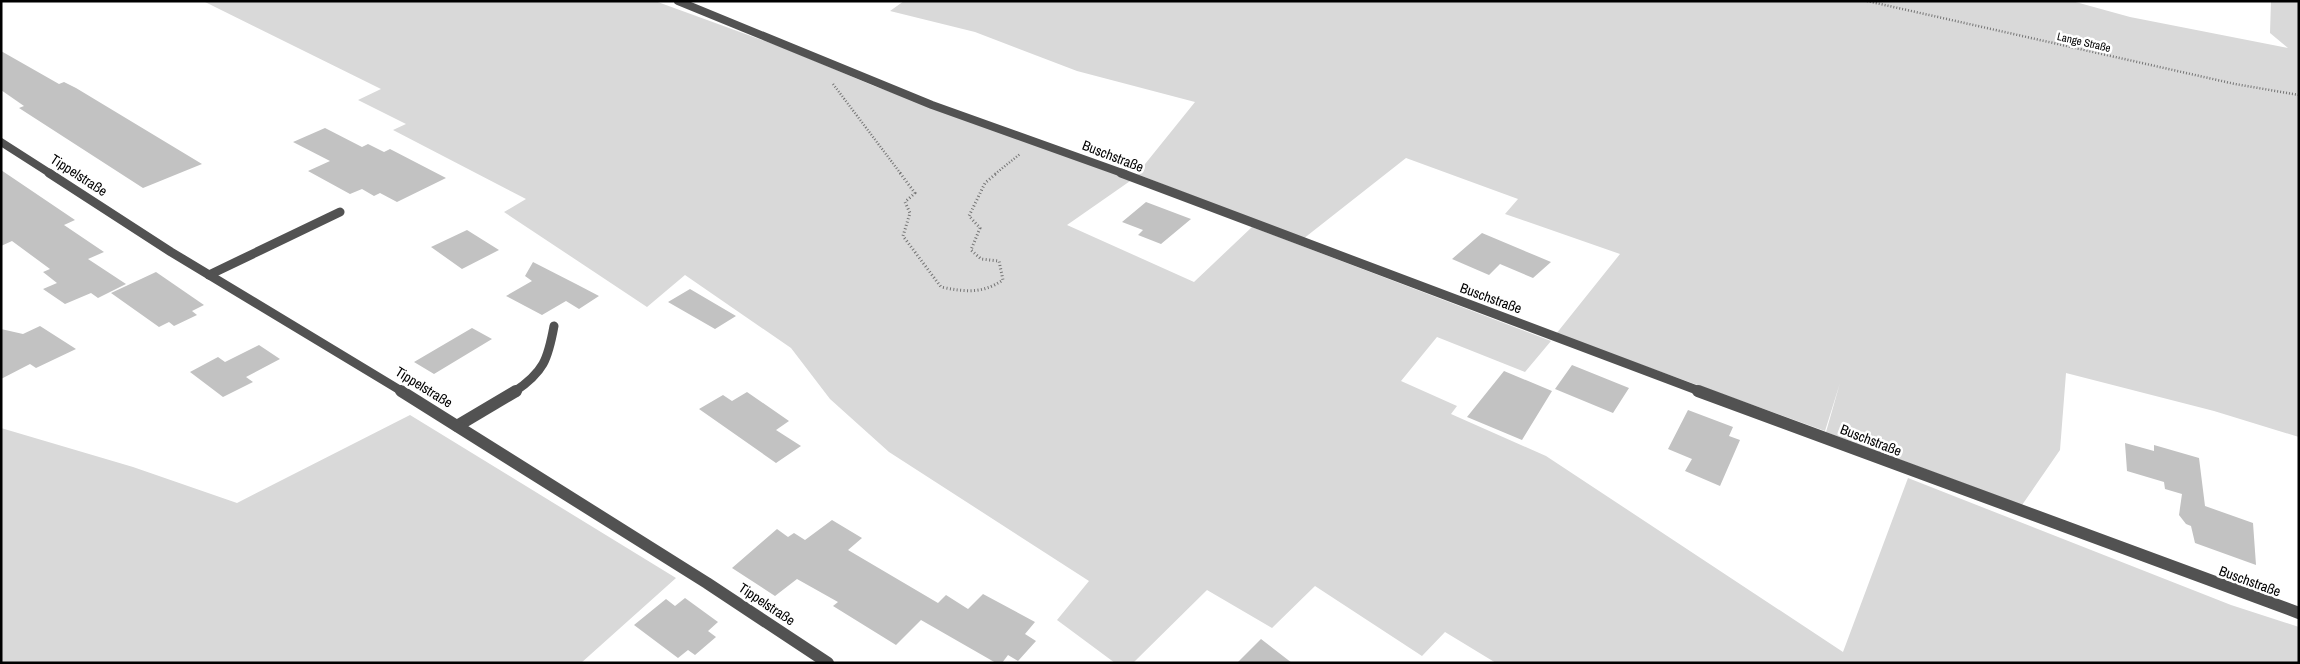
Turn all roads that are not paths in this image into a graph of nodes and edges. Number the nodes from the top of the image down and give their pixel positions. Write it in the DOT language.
graph roads {
  1 [pos="678,1"];
  2 [pos="1,142"];
  3 [pos="340,212"];
  4 [pos="209,274"];
  5 [pos="554,326"];
  6 [pos="457,426"];
  7 [pos="2299,613"];
  8 [pos="828,663"];
  1 -- 7 [label="street, Buschstraße"];
  2 -- 4 [label="street, Tippelstraße"];
  3 -- 4 [label="street"];
  4 -- 6 [label="street, Tippelstraße"];
  5 -- 6 [label="street"];
  6 -- 8 [label="street, Tippelstraße"];
}
